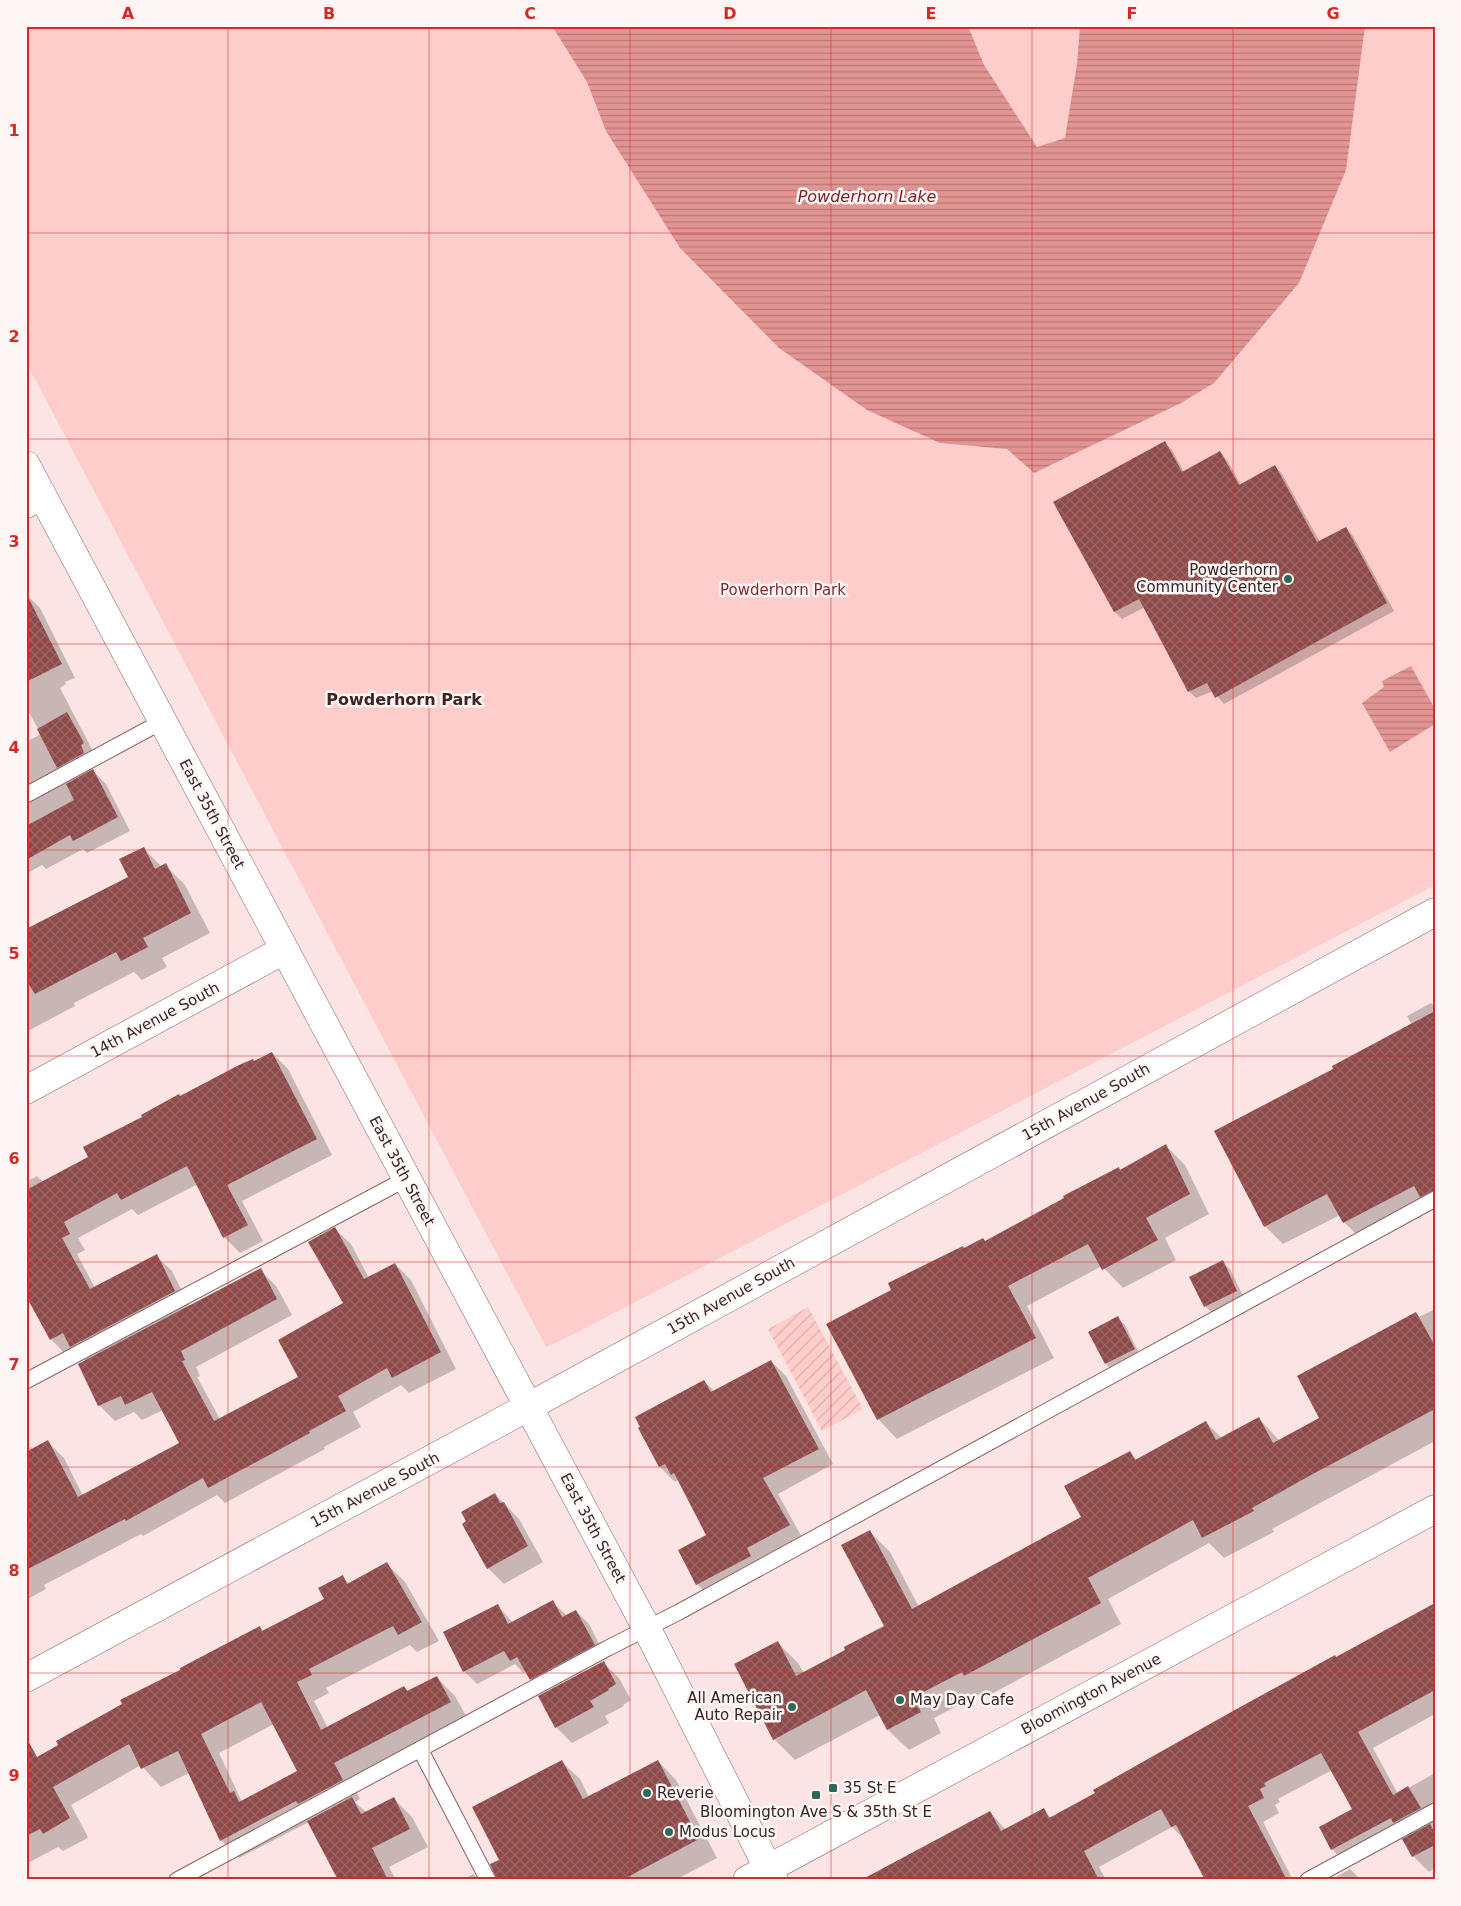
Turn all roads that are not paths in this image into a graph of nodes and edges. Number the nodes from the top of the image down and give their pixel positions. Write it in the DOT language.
graph roads {
  1 [pos="26,465"];
  2 [pos="34,499"];
  3 [pos="163,721"];
  4 [pos="26,795"];
  5 [pos="1435,912"];
  6 [pos="284,950"];
  7 [pos="26,1090"];
  8 [pos="406,1179"];
  9 [pos="1435,1199"];
  10 [pos="26,1381"];
  11 [pos="528,1407"];
  12 [pos="1435,1509"];
  13 [pos="646,1627"];
  14 [pos="26,1678"];
  15 [pos="420,1748"];
  16 [pos="1435,1811"];
  17 [pos="763,1876"];
  18 [pos="178,1880"];
  19 [pos="488,1880"];
  20 [pos="1308,1880"];
  1 -- 2 [label="street, East 35th Street"];
  2 -- 3 [label="street, East 35th Street"];
  3 -- 4 [label="lane"];
  3 -- 6 [label="street, East 35th Street"];
  5 -- 11 [label="street, 15th Avenue South"];
  6 -- 7 [label="street, 14th Avenue South"];
  6 -- 8 [label="street, East 35th Street"];
  8 -- 10 [label="lane"];
  8 -- 11 [label="street, East 35th Street"];
  9 -- 13 [label="lane"];
  11 -- 13 [label="street, East 35th Street"];
  11 -- 14 [label="street, 15th Avenue South"];
  12 -- 17 [label="street, Bloomington Avenue"];
  13 -- 15 [label="lane"];
  13 -- 17 [label="street, East 35th Street"];
  15 -- 18 [label="lane"];
  15 -- 19 [label="lane"];
  16 -- 20 [label="lane"];
}
